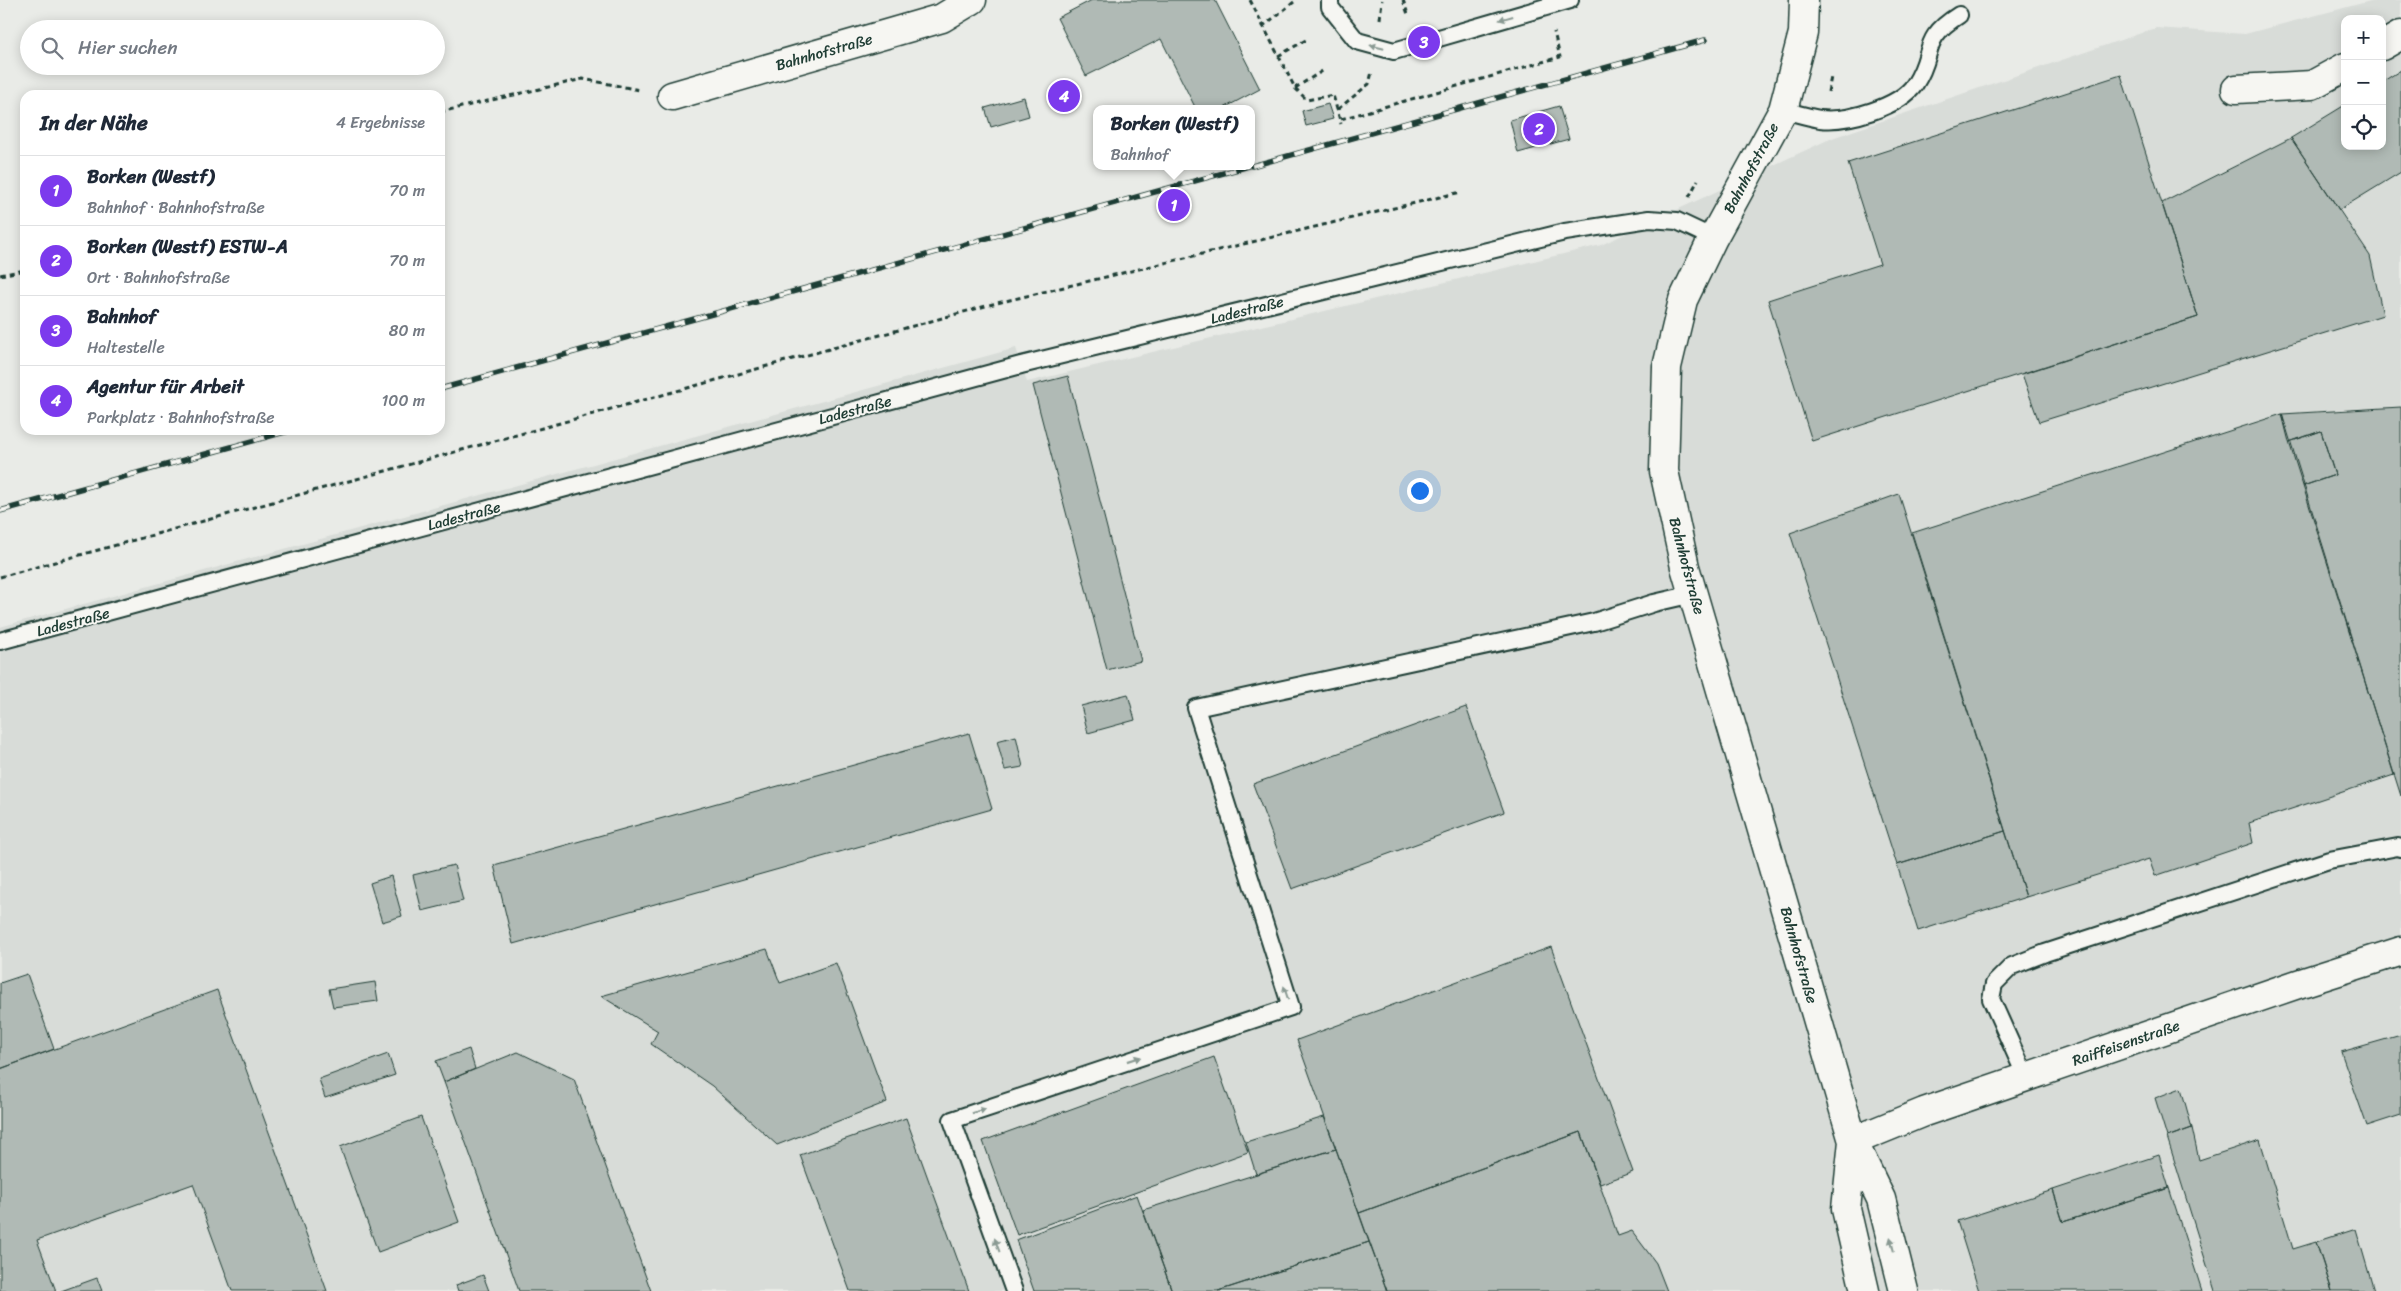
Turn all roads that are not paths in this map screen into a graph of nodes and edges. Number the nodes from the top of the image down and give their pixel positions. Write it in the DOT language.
graph roads {
  1 [pos="972,0"];
  2 [pos="1330,0"];
  3 [pos="1570,0"];
  4 [pos="1804,0"];
  5 [pos="1959,15"];
  6 [pos="2401,35"];
  7 [pos="2386,44"];
  8 [pos="2341,69"];
  9 [pos="2236,89"];
  10 [pos="672,96"];
  11 [pos="1783,110"];
  12 [pos="1713,238"];
  13 [pos="1693,594"];
  14 [pos="0,641"];
  15 [pos="2401,848"];
  16 [pos="2401,951"];
  17 [pos="2026,1077"];
  18 [pos="1853,1141"];
  19 [pos="1014,1291"];
  20 [pos="1865,1291"];
  21 [pos="1904,1291"];
  1 -- 10 [label="street, Bahnhofstraße"];
  3 -- 2 [label="lane, one-way"];
  4 -- 11 [label="street, Bahnhofstraße"];
  5 -- 11 [label="lane"];
  6 -- 7 [label="street"];
  8 -- 9 [label="street"];
  11 -- 12 [label="street, Bahnhofstraße"];
  12 -- 13 [label="street, Bahnhofstraße"];
  12 -- 14 [label="lane, Ladestraße"];
  13 -- 18 [label="street, Bahnhofstraße"];
  19 -- 13 [label="lane, one-way"];
  15 -- 17 [label="lane"];
  16 -- 17 [label="street, Raiffeisenstraße"];
  17 -- 18 [label="street, Raiffeisenstraße"];
  18 -- 20 [label="street"];
  21 -- 18 [label="street, one-way"];
}
